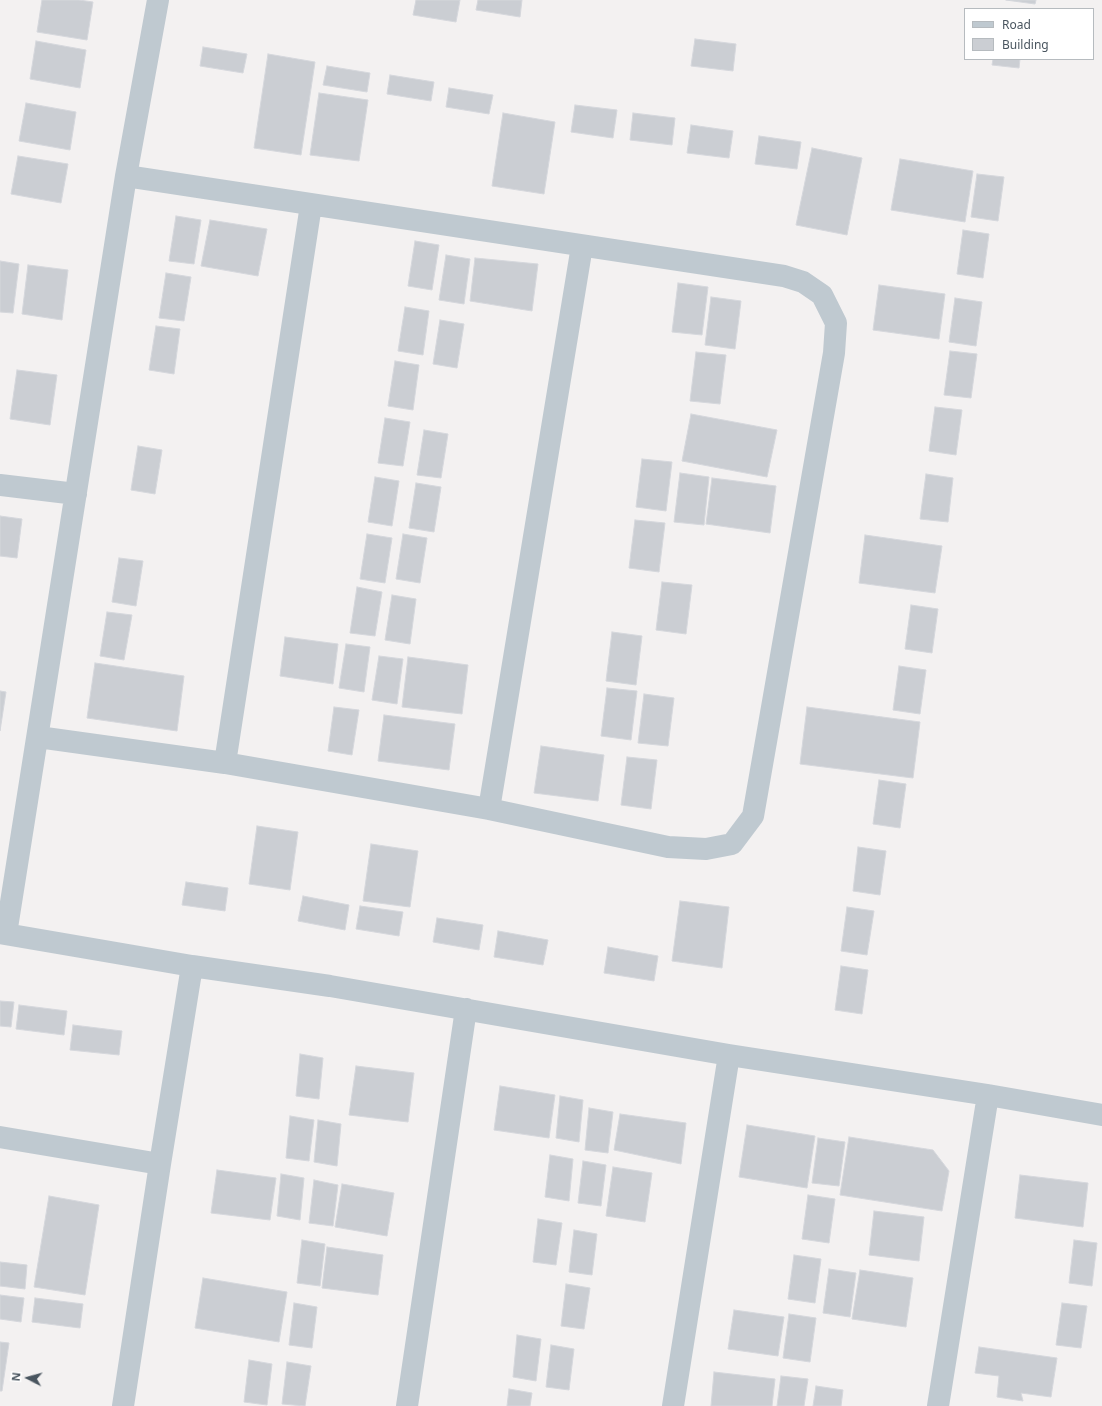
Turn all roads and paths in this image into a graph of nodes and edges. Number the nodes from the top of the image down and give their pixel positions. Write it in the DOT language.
graph roads {
  1 [pos="158,0"];
  2 [pos="126,176"];
  3 [pos="311,204"];
  4 [pos="582,246"];
  5 [pos="0,485"];
  6 [pos="76,494"];
  7 [pos="38,737"];
  8 [pos="225,763"];
  9 [pos="489,808"];
  10 [pos="3,934"];
  11 [pos="192,966"];
  12 [pos="466,1009"];
  13 [pos="729,1055"];
  14 [pos="988,1095"];
  15 [pos="1102,1115"];
  16 [pos="0,1137"];
  17 [pos="160,1164"];
  18 [pos="123,1406"];
  19 [pos="407,1406"];
  20 [pos="673,1406"];
  21 [pos="938,1406"];
  1 -- 2 [label="street"];
  2 -- 3 [label="street"];
  2 -- 6 [label="street"];
  3 -- 4 [label="street"];
  3 -- 8 [label="street"];
  4 -- 9 [label="street"];
  4 -- 9 [label="street"];
  5 -- 6 [label="street"];
  6 -- 7 [label="street"];
  7 -- 8 [label="street"];
  7 -- 10 [label="street"];
  8 -- 9 [label="street"];
  10 -- 11 [label="street"];
  11 -- 12 [label="street"];
  11 -- 17 [label="street"];
  12 -- 13 [label="street"];
  12 -- 19 [label="street"];
  13 -- 14 [label="street"];
  13 -- 20 [label="street"];
  14 -- 15 [label="street"];
  14 -- 21 [label="street"];
  16 -- 17 [label="street"];
  17 -- 18 [label="street"];
}
